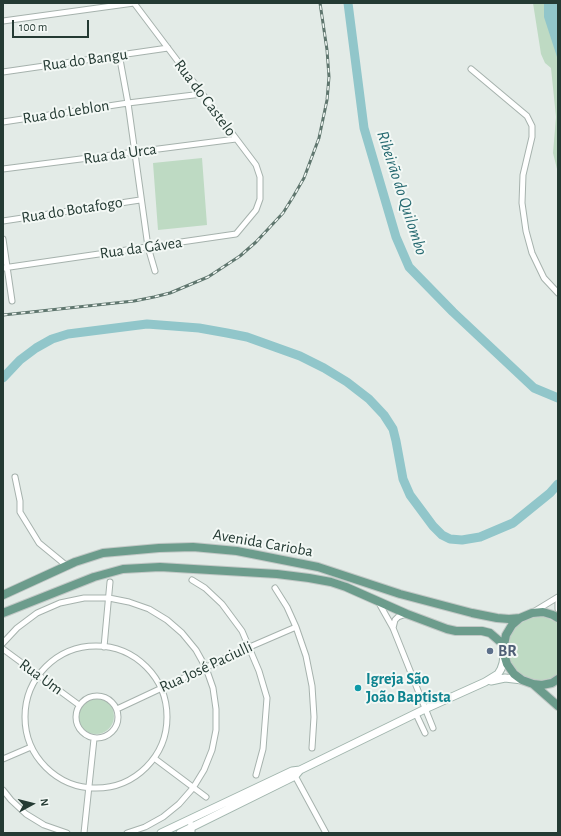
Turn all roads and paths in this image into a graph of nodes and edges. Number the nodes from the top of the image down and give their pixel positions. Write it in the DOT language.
graph roads {
  1 [pos="134,3"];
  2 [pos="3,20"];
  3 [pos="168,48"];
  4 [pos="119,54"];
  5 [pos="471,69"];
  6 [pos="3,72"];
  7 [pos="202,94"];
  8 [pos="128,103"];
  9 [pos="3,122"];
  10 [pos="236,139"];
  11 [pos="135,152"];
  12 [pos="3,169"];
  13 [pos="260,199"];
  14 [pos="140,200"];
  15 [pos="3,221"];
  16 [pos="3,239"];
  17 [pos="148,247"];
  18 [pos="5,267"];
  19 [pos="155,271"];
  20 [pos="558,293"];
  21 [pos="12,301"];
  22 [pos="15,477"];
  23 [pos="67,566"];
  24 [pos="192,580"];
  25 [pos="110,582"];
  26 [pos="275,588"];
  27 [pos="3,595"];
  28 [pos="558,597"];
  29 [pos="109,598"];
  30 [pos="379,602"];
  31 [pos="558,603"];
  32 [pos="558,609"];
  33 [pos="532,613"];
  34 [pos="3,614"];
  35 [pos="407,614"];
  36 [pos="520,618"];
  37 [pos="558,618"];
  38 [pos="296,627"];
  39 [pos="393,628"];
  40 [pos="3,644"];
  41 [pos="104,647"];
  42 [pos="249,648"];
  43 [pos="3,649"];
  44 [pos="504,650"];
  45 [pos="206,668"];
  46 [pos="39,675"];
  47 [pos="558,679"];
  48 [pos="522,680"];
  49 [pos="485,682"];
  50 [pos="533,684"];
  51 [pos="161,688"];
  52 [pos="79,705"];
  53 [pos="558,706"];
  54 [pos="117,709"];
  55 [pos="425,709"];
  56 [pos="416,714"];
  57 [pos="433,728"];
  58 [pos="425,733"];
  59 [pos="94,739"];
  60 [pos="31,747"];
  61 [pos="312,748"];
  62 [pos="154,758"];
  63 [pos="3,759"];
  64 [pos="296,772"];
  65 [pos="256,775"];
  66 [pos="89,788"];
  67 [pos="193,788"];
  68 [pos="3,790"];
  69 [pos="206,798"];
  70 [pos="191,827"];
  71 [pos="67,833"];
  72 [pos="84,833"];
  73 [pos="127,833"];
  74 [pos="161,833"];
  75 [pos="180,833"];
  76 [pos="326,833"];
  1 -- 2 [label="street"];
  1 -- 3 [label="street, Rua do Castelo"];
  3 -- 4 [label="street, Rua do Bangu"];
  3 -- 7 [label="street, Rua do Castelo"];
  4 -- 6 [label="street, Rua do Bangu"];
  4 -- 8 [label="street"];
  5 -- 20 [label="street"];
  7 -- 8 [label="street, Rua do Leblon"];
  7 -- 10 [label="street, Rua do Castelo"];
  8 -- 9 [label="street, Rua do Leblon"];
  8 -- 11 [label="street"];
  10 -- 11 [label="street, Rua da Urca"];
  10 -- 13 [label="street, Rua do Castelo"];
  11 -- 12 [label="street, Rua da Urca"];
  11 -- 14 [label="street"];
  13 -- 17 [label="street, Rua da Gávea"];
  14 -- 15 [label="street, Rua do Botafogo"];
  14 -- 17 [label="street"];
  16 -- 18 [label="street"];
  17 -- 18 [label="street, Rua da Gávea"];
  17 -- 19 [label="street"];
  18 -- 21 [label="street"];
  22 -- 23 [label="street"];
  23 -- 27 [label="main road, Avenida Carioba"];
  23 -- 36 [label="main road, Avenida Carioba"];
  24 -- 42 [label="street"];
  25 -- 29 [label="street"];
  26 -- 38 [label="street"];
  28 -- 33 [label="street"];
  29 -- 40 [label="street"];
  29 -- 41 [label="street"];
  29 -- 45 [label="street"];
  30 -- 34 [label="main road, Avenida Carioba"];
  30 -- 35 [label="main road, Avenida Carioba"];
  30 -- 39 [label="street"];
  31 -- 32 [label="street"];
  33 -- 36 [label="main road"];
  33 -- 37 [label="main road"];
  35 -- 39 [label="street"];
  35 -- 44 [label="main road, Avenida Carioba"];
  36 -- 44 [label="main road"];
  38 -- 42 [label="street, Rua José Paciulli"];
  38 -- 61 [label="street"];
  39 -- 55 [label="street"];
  41 -- 46 [label="street"];
  41 -- 51 [label="street"];
  42 -- 45 [label="street, Rua José Paciulli"];
  42 -- 65 [label="street"];
  43 -- 46 [label="street, Rua Um"];
  44 -- 48 [label="main road"];
  44 -- 49 [label="main road"];
  45 -- 51 [label="street, Rua José Paciulli"];
  45 -- 67 [label="street"];
  46 -- 52 [label="street, Rua Um"];
  46 -- 60 [label="street"];
  47 -- 50 [label="main road"];
  48 -- 49 [label="main road"];
  48 -- 50 [label="main road"];
  49 -- 55 [label="main road"];
  50 -- 53 [label="main road"];
  51 -- 54 [label="street, Rua José Paciulli"];
  51 -- 62 [label="street"];
  52 -- 54 [label="street"];
  52 -- 59 [label="street"];
  54 -- 59 [label="street"];
  55 -- 56 [label="main road"];
  55 -- 57 [label="street"];
  56 -- 58 [label="street"];
  56 -- 64 [label="main road"];
  59 -- 66 [label="street"];
  60 -- 63 [label="street"];
  60 -- 66 [label="street"];
  62 -- 66 [label="street"];
  62 -- 67 [label="street"];
  64 -- 70 [label="main road"];
  64 -- 76 [label="street"];
  66 -- 72 [label="street"];
  67 -- 69 [label="street"];
  67 -- 73 [label="street"];
  68 -- 71 [label="street"];
  70 -- 74 [label="main road"];
  70 -- 75 [label="main road"];
}
